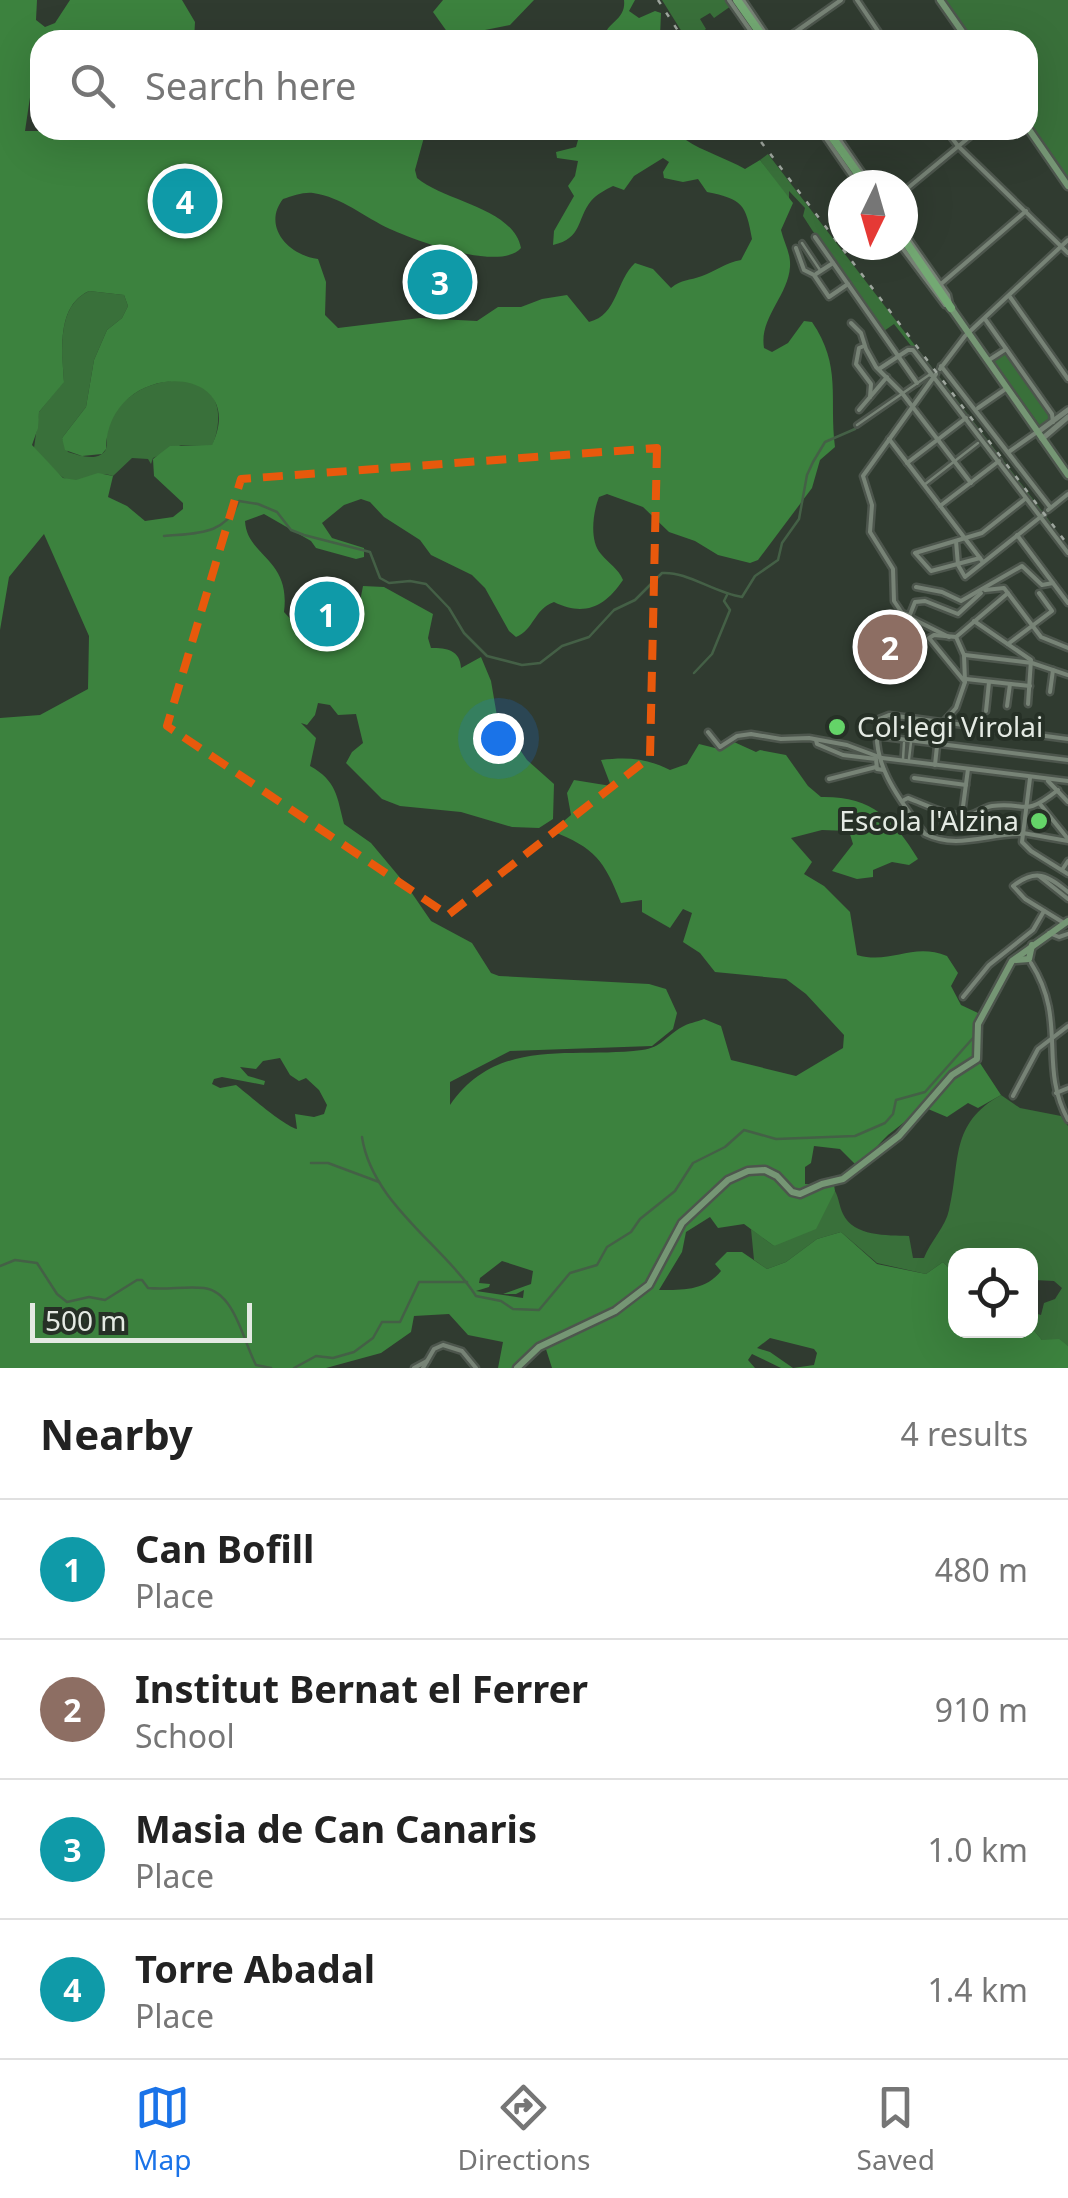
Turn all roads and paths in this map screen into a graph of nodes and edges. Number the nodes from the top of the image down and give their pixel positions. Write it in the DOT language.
graph roads {
  1 [pos="729,0"];
  2 [pos="841,0"];
  3 [pos="857,0"];
  4 [pos="940,0"];
  5 [pos="739,1"];
  6 [pos="750,30"];
  7 [pos="761,30"];
  8 [pos="798,30"];
  9 [pos="877,30"];
  10 [pos="961,30"];
  11 [pos="827,140"];
  12 [pos="837,140"];
  13 [pos="954,140"];
  14 [pos="966,140"];
  15 [pos="1036,140"];
  16 [pos="958,146"];
  17 [pos="848,170"];
  18 [pos="858,170"];
  19 [pos="918,179"];
  20 [pos="1068,186"];
  21 [pos="1026,211"];
  22 [pos="814,237"];
  23 [pos="1068,240"];
  24 [pos="802,243"];
  25 [pos="1062,245"];
  26 [pos="796,248"];
  27 [pos="1068,253"];
  28 [pos="918,255"];
  29 [pos="916,260"];
  30 [pos="832,263"];
  31 [pos="821,271"];
  32 [pos="814,275"];
  33 [pos="848,284"];
  34 [pos="939,289"];
  35 [pos="1010,296"];
  36 [pos="951,308"];
  37 [pos="984,319"];
  38 [pos="852,324"];
  39 [pos="968,333"];
  40 [pos="864,346"];
  41 [pos="1006,349"];
  42 [pos="899,356"];
  43 [pos="988,362"];
  44 [pos="879,369"];
  45 [pos="938,371"];
  46 [pos="887,378"];
  47 [pos="1068,379"];
  48 [pos="917,382"];
  49 [pos="1006,388"];
  50 [pos="902,394"];
  51 [pos="870,396"];
  52 [pos="912,406"];
  53 [pos="977,409"];
  54 [pos="858,410"];
  55 [pos="1068,413"];
  56 [pos="966,418"];
  57 [pos="1053,422"];
  58 [pos="857,425"];
  59 [pos="1040,436"];
  60 [pos="888,438"];
  61 [pos="938,440"];
  62 [pos="978,443"];
  63 [pos="1010,451"];
  64 [pos="999,461"];
  65 [pos="954,462"];
  66 [pos="907,463"];
  67 [pos="1068,475"];
  68 [pos="970,483"];
  69 [pos="924,485"];
  70 [pos="1068,494"];
  71 [pos="1027,498"];
  72 [pos="940,506"];
  73 [pos="1042,515"];
  74 [pos="1017,535"];
  75 [pos="965,538"];
  76 [pos="956,541"];
  77 [pos="1068,552"];
  78 [pos="981,560"];
  79 [pos="958,565"];
  80 [pos="1053,583"];
  81 [pos="916,587"];
  82 [pos="984,590"];
  83 [pos="1008,593"];
  84 [pos="1039,594"];
  85 [pos="1068,603"];
  86 [pos="908,615"];
  87 [pos="974,621"];
  88 [pos="1032,626"];
  89 [pos="952,638"];
  90 [pos="1008,644"];
  91 [pos="1068,648"];
  92 [pos="964,655"];
  93 [pos="1032,663"];
  94 [pos="1053,670"];
  95 [pos="1068,676"];
  96 [pos="966,680"];
  97 [pos="990,682"];
  98 [pos="1010,684"];
  99 [pos="1030,686"];
  100 [pos="1050,692"];
  101 [pos="1028,704"];
  102 [pos="1007,706"];
  103 [pos="986,710"];
  104 [pos="948,716"];
  105 [pos="940,723"];
  106 [pos="950,724"];
  107 [pos="708,732"];
  108 [pos="876,736"];
  109 [pos="1068,739"];
  110 [pos="816,740"];
  111 [pos="908,740"];
  112 [pos="937,744"];
  113 [pos="873,751"];
  114 [pos="879,756"];
  115 [pos="888,759"];
  116 [pos="1068,760"];
  117 [pos="906,761"];
  118 [pos="935,765"];
  119 [pos="876,767"];
  120 [pos="968,769"];
  121 [pos="886,772"];
  122 [pos="1030,777"];
  123 [pos="914,778"];
  124 [pos="828,779"];
  125 [pos="1068,781"];
  126 [pos="1056,782"];
  127 [pos="966,785"];
  128 [pos="1058,790"];
  129 [pos="906,800"];
  130 [pos="1068,802"];
  131 [pos="1040,804"];
  132 [pos="1026,810"];
  133 [pos="962,814"];
  134 [pos="1023,834"];
  135 [pos="1068,840"];
  136 [pos="1068,861"];
  137 [pos="1065,872"];
  138 [pos="1067,895"];
  139 [pos="1044,912"];
  140 [pos="1066,927"];
  141 [pos="1026,957"];
  142 [pos="964,998"];
  143 [pos="1068,1026"];
  144 [pos="1055,1036"];
  145 [pos="1068,1088"];
  146 [pos="1056,1093"];
  147 [pos="1013,1096"];
  148 [pos="1068,1120"];
  149 [pos="446,1345"];
  150 [pos="456,1353"];
  151 [pos="535,1355"];
  152 [pos="427,1362"];
  153 [pos="474,1367"];
  154 [pos="414,1368"];
  155 [pos="423,1368"];
  156 [pos="520,1368"];
  1 -- 6 [label="street"];
  2 -- 8 [label="street"];
  3 -- 9 [label="street"];
  4 -- 10 [label="main road"];
  5 -- 7 [label="main road"];
  11 -- 17 [label="street"];
  12 -- 18 [label="main road"];
  13 -- 16 [label="street"];
  14 -- 16 [label="street"];
  15 -- 20 [label="main road"];
  16 -- 19 [label="street"];
  16 -- 21 [label="street"];
  21 -- 25 [label="street"];
  21 -- 34 [label="street"];
  22 -- 30 [label="street"];
  23 -- 25 [label="street"];
  24 -- 31 [label="street"];
  25 -- 27 [label="street"];
  25 -- 35 [label="street"];
  26 -- 32 [label="street"];
  28 -- 34 [label="street"];
  29 -- 34 [label="main road"];
  30 -- 31 [label="street"];
  30 -- 33 [label="street"];
  31 -- 32 [label="street"];
  32 -- 33 [label="street"];
  33 -- 42 [label="street"];
  34 -- 36 [label="main road"];
  35 -- 37 [label="street"];
  35 -- 47 [label="street"];
  36 -- 39 [label="main road"];
  37 -- 39 [label="street"];
  37 -- 41 [label="street"];
  38 -- 40 [label="street"];
  39 -- 43 [label="main road"];
  39 -- 45 [label="street"];
  40 -- 44 [label="street"];
  40 -- 51 [label="street"];
  41 -- 43 [label="street"];
  41 -- 57 [label="street"];
  42 -- 44 [label="street"];
  42 -- 45 [label="street"];
  42 -- 48 [label="street"];
  43 -- 49 [label="main road"];
  44 -- 46 [label="street"];
  45 -- 48 [label="street"];
  45 -- 52 [label="street"];
  45 -- 53 [label="street"];
  45 -- 56 [label="street"];
  46 -- 50 [label="street"];
  46 -- 51 [label="street"];
  48 -- 50 [label="street"];
  49 -- 53 [label="street"];
  49 -- 59 [label="main road"];
  50 -- 52 [label="street"];
  50 -- 58 [label="street"];
  51 -- 54 [label="street"];
  52 -- 60 [label="street"];
  52 -- 61 [label="street"];
  53 -- 63 [label="street"];
  55 -- 57 [label="street"];
  55 -- 59 [label="street"];
  56 -- 61 [label="street"];
  56 -- 64 [label="street"];
  57 -- 59 [label="street"];
  59 -- 63 [label="street"];
  59 -- 67 [label="main road"];
  60 -- 66 [label="street"];
  60 -- 86 [label="street"];
  61 -- 65 [label="street"];
  61 -- 66 [label="street"];
  62 -- 65 [label="street"];
  63 -- 70 [label="street"];
  64 -- 68 [label="street"];
  64 -- 71 [label="street"];
  65 -- 68 [label="street"];
  65 -- 69 [label="street"];
  66 -- 69 [label="street"];
  68 -- 72 [label="street"];
  69 -- 72 [label="street"];
  71 -- 73 [label="street"];
  71 -- 75 [label="street"];
  72 -- 75 [label="street"];
  73 -- 74 [label="street"];
  73 -- 77 [label="street"];
  74 -- 78 [label="street"];
  74 -- 80 [label="street"];
  75 -- 76 [label="street"];
  75 -- 78 [label="street"];
  76 -- 79 [label="street"];
  76 -- 79 [label="street"];
  78 -- 79 [label="street"];
  78 -- 79 [label="street"];
  80 -- 82 [label="street"];
  80 -- 85 [label="street"];
  81 -- 82 [label="street"];
  82 -- 83 [label="street"];
  82 -- 86 [label="street"];
  83 -- 87 [label="street"];
  83 -- 88 [label="street"];
  84 -- 88 [label="street"];
  86 -- 89 [label="street"];
  87 -- 89 [label="street"];
  87 -- 90 [label="street"];
  88 -- 90 [label="street"];
  88 -- 91 [label="street"];
  89 -- 92 [label="street"];
  89 -- 96 [label="street"];
  90 -- 93 [label="street"];
  92 -- 93 [label="street"];
  92 -- 96 [label="street"];
  93 -- 94 [label="street"];
  93 -- 99 [label="street"];
  94 -- 95 [label="street"];
  94 -- 100 [label="street"];
  96 -- 97 [label="street"];
  96 -- 104 [label="street"];
  97 -- 98 [label="street"];
  97 -- 103 [label="street"];
  98 -- 99 [label="street"];
  98 -- 102 [label="street"];
  99 -- 101 [label="street"];
  104 -- 105 [label="street"];
  104 -- 106 [label="street"];
  105 -- 106 [label="street"];
  105 -- 108 [label="street"];
  105 -- 112 [label="street"];
  106 -- 109 [label="street"];
  107 -- 110 [label="street"];
  108 -- 111 [label="street"];
  108 -- 113 [label="street"];
  110 -- 113 [label="street"];
  110 -- 119 [label="street"];
  111 -- 112 [label="street"];
  111 -- 117 [label="street"];
  112 -- 116 [label="street"];
  112 -- 118 [label="street"];
  113 -- 114 [label="street"];
  114 -- 115 [label="street"];
  114 -- 121 [label="street"];
  115 -- 117 [label="street"];
  115 -- 121 [label="street"];
  117 -- 118 [label="street"];
  118 -- 120 [label="street"];
  119 -- 121 [label="street"];
  119 -- 124 [label="street"];
  120 -- 122 [label="street"];
  120 -- 127 [label="street"];
  121 -- 129 [label="street"];
  122 -- 126 [label="street"];
  122 -- 132 [label="street"];
  123 -- 127 [label="street"];
  125 -- 126 [label="street"];
  126 -- 128 [label="street"];
  127 -- 133 [label="street"];
  128 -- 130 [label="street"];
  128 -- 131 [label="street"];
  129 -- 133 [label="street"];
  129 -- 134 [label="street"];
  131 -- 132 [label="street"];
  131 -- 135 [label="street"];
  132 -- 133 [label="street"];
  132 -- 134 [label="street"];
  134 -- 135 [label="street"];
  134 -- 137 [label="street"];
  136 -- 137 [label="street"];
  138 -- 139 [label="street"];
  139 -- 140 [label="street"];
  139 -- 142 [label="street"];
  140 -- 141 [label="main road"];
  141 -- 144 [label="street"];
  141 -- 156 [label="main road"];
  143 -- 144 [label="street"];
  144 -- 146 [label="street"];
  144 -- 147 [label="street"];
  145 -- 146 [label="street"];
  146 -- 148 [label="street"];
  149 -- 150 [label="street"];
  149 -- 152 [label="street"];
  149 -- 153 [label="street"];
  151 -- 156 [label="street"];
  152 -- 154 [label="street"];
  152 -- 155 [label="street"];
}
